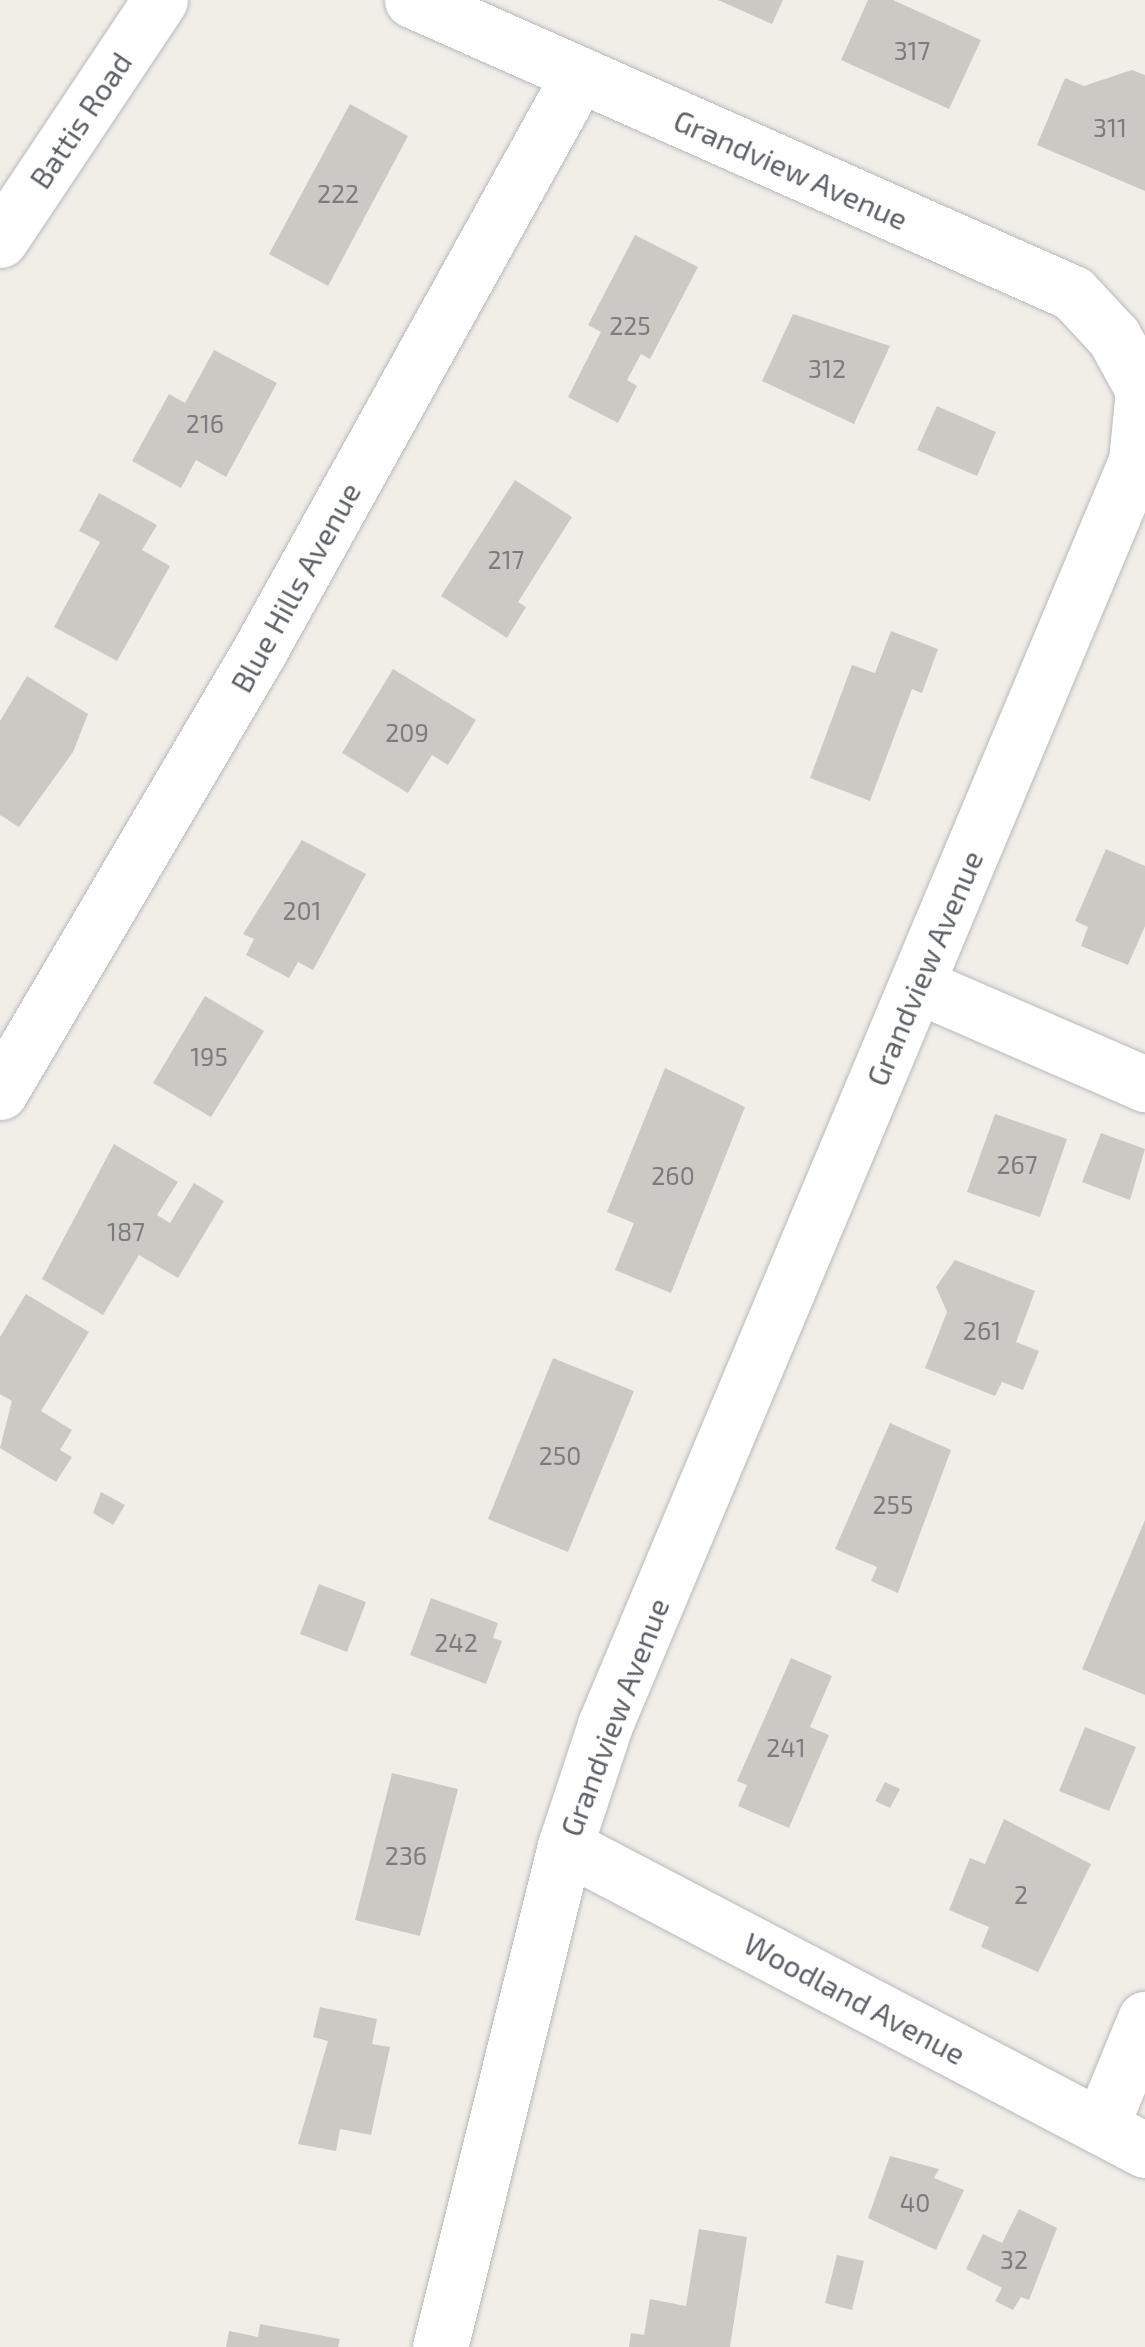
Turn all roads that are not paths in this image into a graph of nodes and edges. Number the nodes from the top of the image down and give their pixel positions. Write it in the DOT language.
graph roads {
  1 [pos="160,0"];
  2 [pos="412,0"];
  3 [pos="579,75"];
  4 [pos="0,240"];
  5 [pos="918,985"];
  6 [pos="1145,1084"];
  7 [pos="0,1092"];
  8 [pos="565,1846"];
  9 [pos="1145,2019"];
  10 [pos="1123,2138"];
  11 [pos="440,2347"];
  1 -- 4 [label="street, Battis Road"];
  2 -- 3 [label="street, Grandview Avenue"];
  3 -- 5 [label="street, Grandview Avenue"];
  3 -- 7 [label="street, Blue Hills Avenue"];
  5 -- 6 [label="street"];
  5 -- 8 [label="street, Grandview Avenue"];
  8 -- 10 [label="street, Woodland Avenue"];
  8 -- 11 [label="street, Grandview Avenue"];
  9 -- 10 [label="street"];
}
